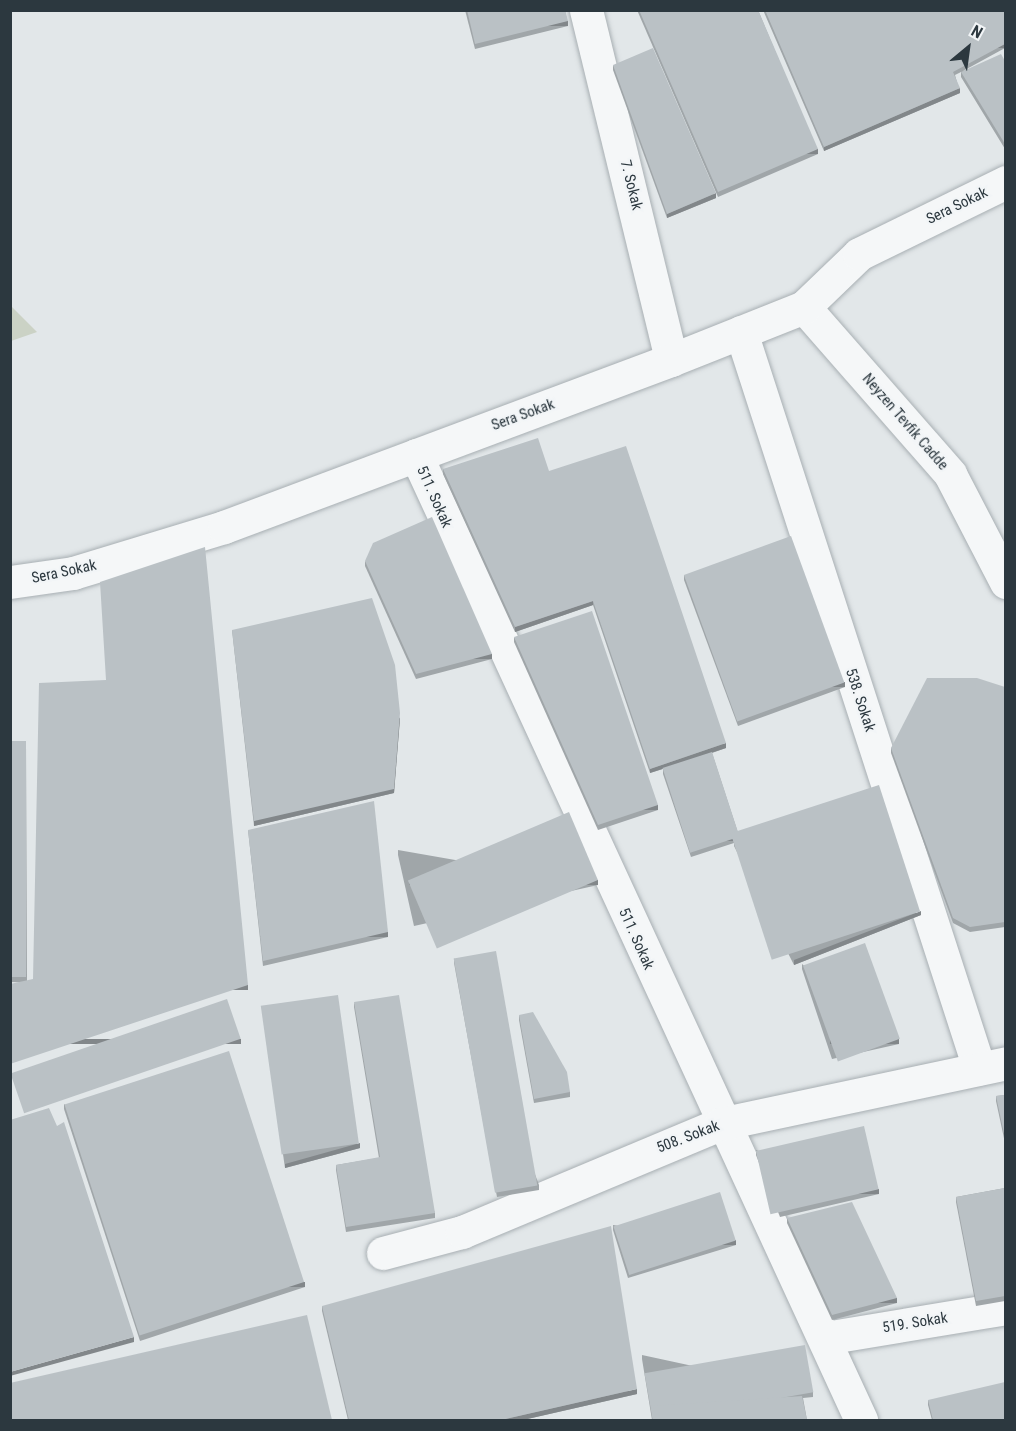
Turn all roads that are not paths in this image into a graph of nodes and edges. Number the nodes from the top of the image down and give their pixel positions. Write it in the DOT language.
graph roads {
  1 [pos="586,10"];
  2 [pos="1005,182"];
  3 [pos="804,307"];
  4 [pos="741,332"];
  5 [pos="671,360"];
  6 [pos="416,455"];
  7 [pos="10,582"];
  8 [pos="1005,582"];
  9 [pos="992,1065"];
  10 [pos="720,1124"];
  11 [pos="383,1252"];
  12 [pos="1005,1308"];
  13 [pos="825,1338"];
  14 [pos="861,1420"];
  1 -- 5 [label="street, 7. Sokak"];
  2 -- 3 [label="street, Sera Sokak"];
  3 -- 4 [label="street, Sera Sokak"];
  3 -- 8 [label="street, Neyzen Tevfik Cadde"];
  4 -- 5 [label="street, Sera Sokak"];
  4 -- 9 [label="street, 538. Sokak"];
  5 -- 6 [label="street, Sera Sokak"];
  6 -- 7 [label="street, Sera Sokak"];
  6 -- 10 [label="street, 511. Sokak"];
  9 -- 10 [label="street, 508. Sokak"];
  10 -- 11 [label="street, 508. Sokak"];
  10 -- 13 [label="street, 511. Sokak"];
  12 -- 13 [label="street, 519. Sokak"];
  13 -- 14 [label="street, 511. Sokak"];
}
